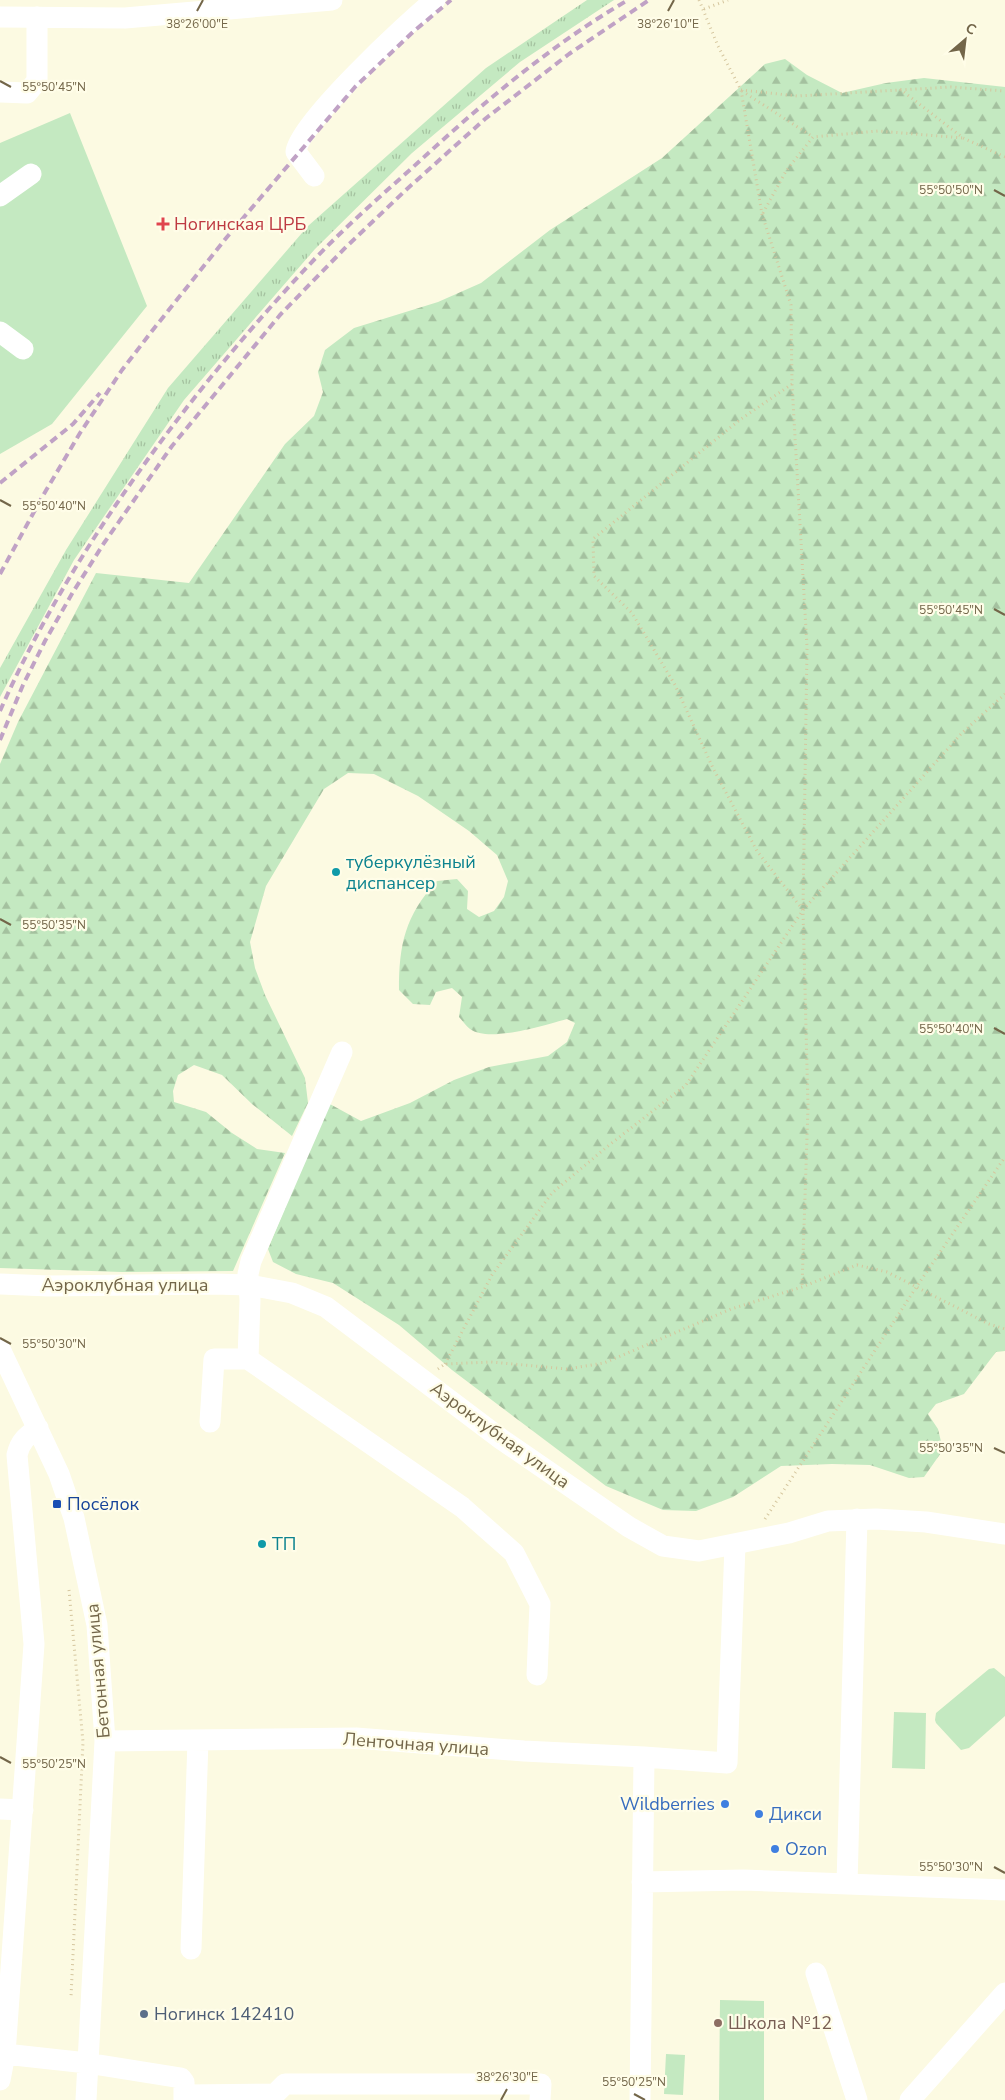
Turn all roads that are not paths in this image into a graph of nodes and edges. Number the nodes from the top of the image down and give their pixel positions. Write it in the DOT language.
graph roads {
  1 [pos="332,0"];
  2 [pos="435,0"];
  3 [pos="18,13"];
  4 [pos="0,92"];
  5 [pos="32,174"];
  6 [pos="314,176"];
  7 [pos="0,196"];
  8 [pos="0,332"];
  9 [pos="23,349"];
  10 [pos="342,1052"];
  11 [pos="0,1284"];
  12 [pos="249,1285"];
  13 [pos="0,1349"];
  14 [pos="248,1359"];
  15 [pos="210,1422"];
  16 [pos="38,1428"];
  17 [pos="857,1519"];
  18 [pos="1005,1534"];
  19 [pos="742,1544"];
  20 [pos="537,1675"];
  21 [pos="198,1740"];
  22 [pos="105,1741"];
  23 [pos="644,1756"];
  24 [pos="0,1809"];
  25 [pos="23,1810"];
  26 [pos="642,1882"];
  27 [pos="847,1884"];
  28 [pos="1005,1890"];
  29 [pos="191,1949"];
  30 [pos="816,1973"];
  31 [pos="1005,1994"];
  32 [pos="5,2054"];
  33 [pos="87,2063"];
  34 [pos="0,2080"];
  35 [pos="450,2092"];
  36 [pos="540,2092"];
  37 [pos="184,2098"];
  38 [pos="86,2100"];
  39 [pos="640,2100"];
  40 [pos="857,2100"];
  41 [pos="910,2100"];
  1 -- 3 [label="street"];
  2 -- 6 [label="street"];
  3 -- 4 [label="street"];
  5 -- 7 [label="street"];
  8 -- 9 [label="street"];
  10 -- 12 [label="street"];
  11 -- 12 [label="street, Аэроклубная улица"];
  12 -- 14 [label="street"];
  12 -- 19 [label="street, Аэроклубная улица"];
  13 -- 16 [label="street, Бетонная улица"];
  14 -- 15 [label="street"];
  14 -- 20 [label="street"];
  16 -- 22 [label="street, Бетонная улица"];
  16 -- 25 [label="street"];
  17 -- 18 [label="street, Аэроклубная улица"];
  17 -- 19 [label="street, Аэроклубная улица"];
  17 -- 27 [label="street"];
  19 -- 23 [label="street, Ленточная улица"];
  21 -- 22 [label="street, Ленточная улица"];
  21 -- 23 [label="street, Ленточная улица"];
  21 -- 29 [label="street"];
  22 -- 33 [label="street, Бетонная улица"];
  23 -- 26 [label="street"];
  24 -- 25 [label="street"];
  25 -- 32 [label="street"];
  26 -- 27 [label="street"];
  26 -- 39 [label="street"];
  27 -- 28 [label="street"];
  30 -- 40 [label="street"];
  31 -- 41 [label="street"];
  32 -- 33 [label="street"];
  32 -- 34 [label="street"];
  33 -- 37 [label="street"];
  33 -- 38 [label="street, Бетонная улица"];
  35 -- 36 [label="street"];
  35 -- 37 [label="street"];
}
